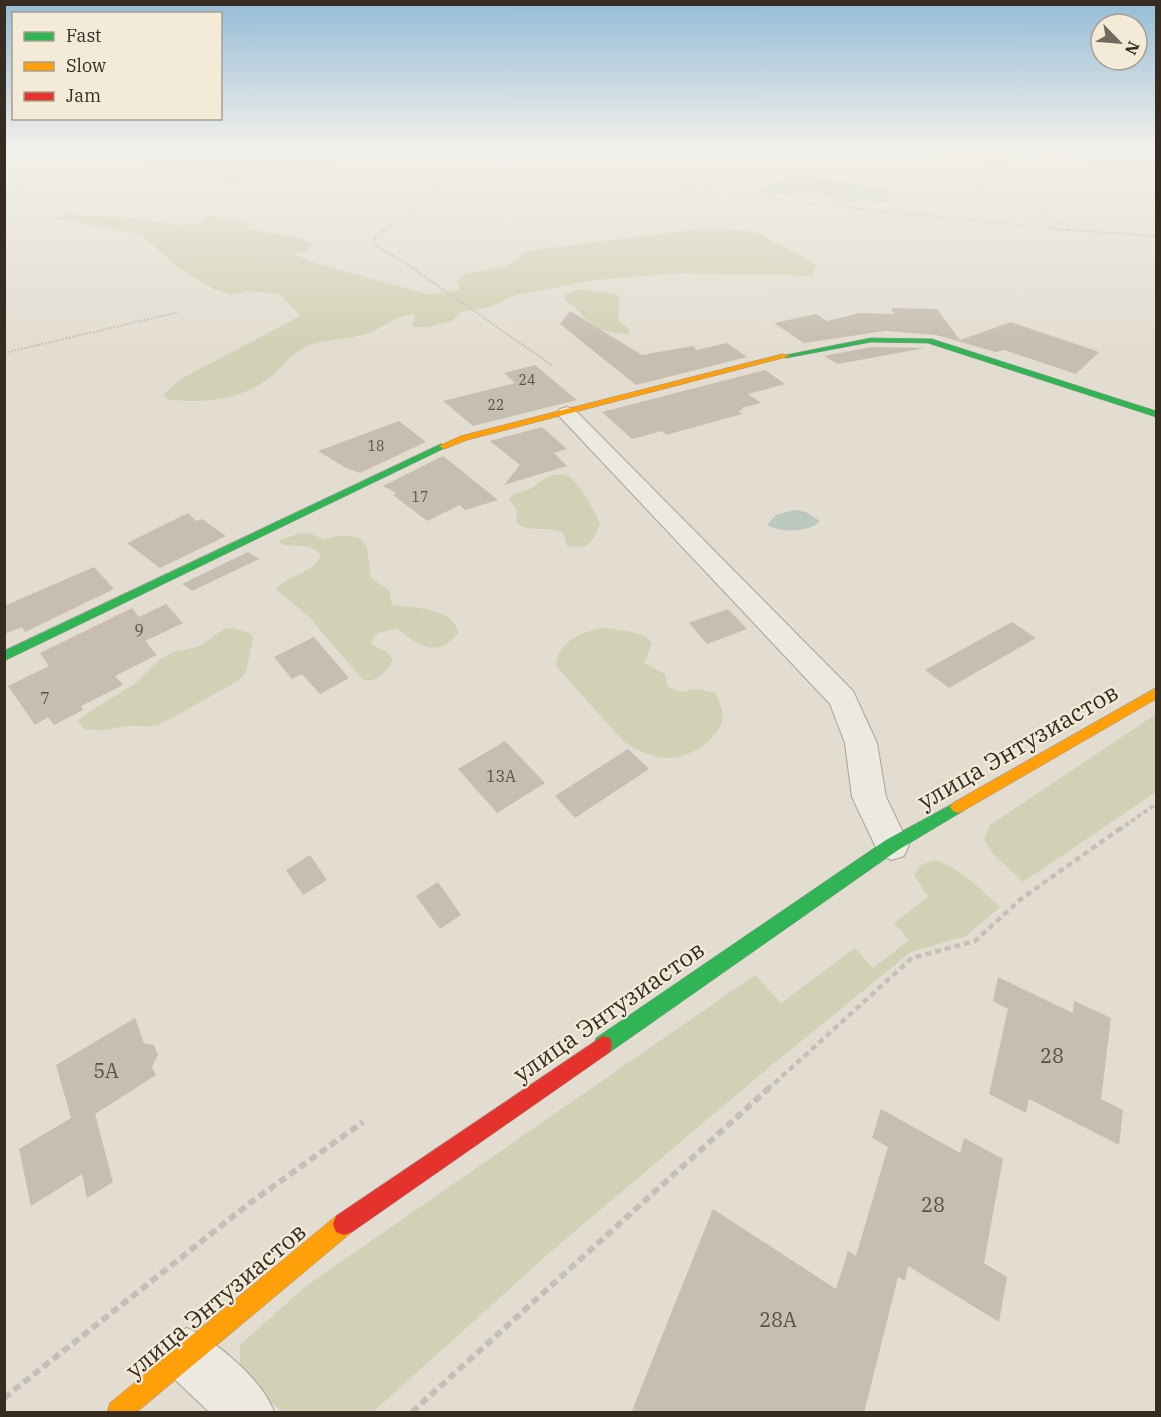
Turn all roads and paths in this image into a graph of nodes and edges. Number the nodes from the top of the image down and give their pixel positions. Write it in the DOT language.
graph roads {
  1 [pos="406,215"];
  2 [pos="923,215"];
  3 [pos="1046,215"];
  4 [pos="1088,232"];
  5 [pos="1156,236"];
  6 [pos="179,312"];
  7 [pos="4,353"];
  8 [pos="553,366"];
  9 [pos="567,413"];
  10 [pos="1156,414"];
  11 [pos="4,657"];
  12 [pos="1156,693"];
  13 [pos="1156,804"];
  14 [pos="892,845"];
  15 [pos="363,1122"];
  16 [pos="187,1354"];
  17 [pos="4,1398"];
  18 [pos="118,1413"];
  19 [pos="247,1413"];
  20 [pos="412,1413"];
  1 -- 8 [label="path"];
  2 -- 4 [label="path"];
  3 -- 4 [label="path"];
  4 -- 5 [label="path"];
  6 -- 7 [label="path"];
  9 -- 10 [label="street"];
  9 -- 11 [label="street"];
  9 -- 14 [label="street"];
  12 -- 14 [label="street, улица Энтузиастов"];
  13 -- 20 [label="path"];
  14 -- 16 [label="street, улица Энтузиастов"];
  15 -- 17 [label="path"];
  16 -- 18 [label="street, улица Энтузиастов"];
  16 -- 19 [label="street"];
}
